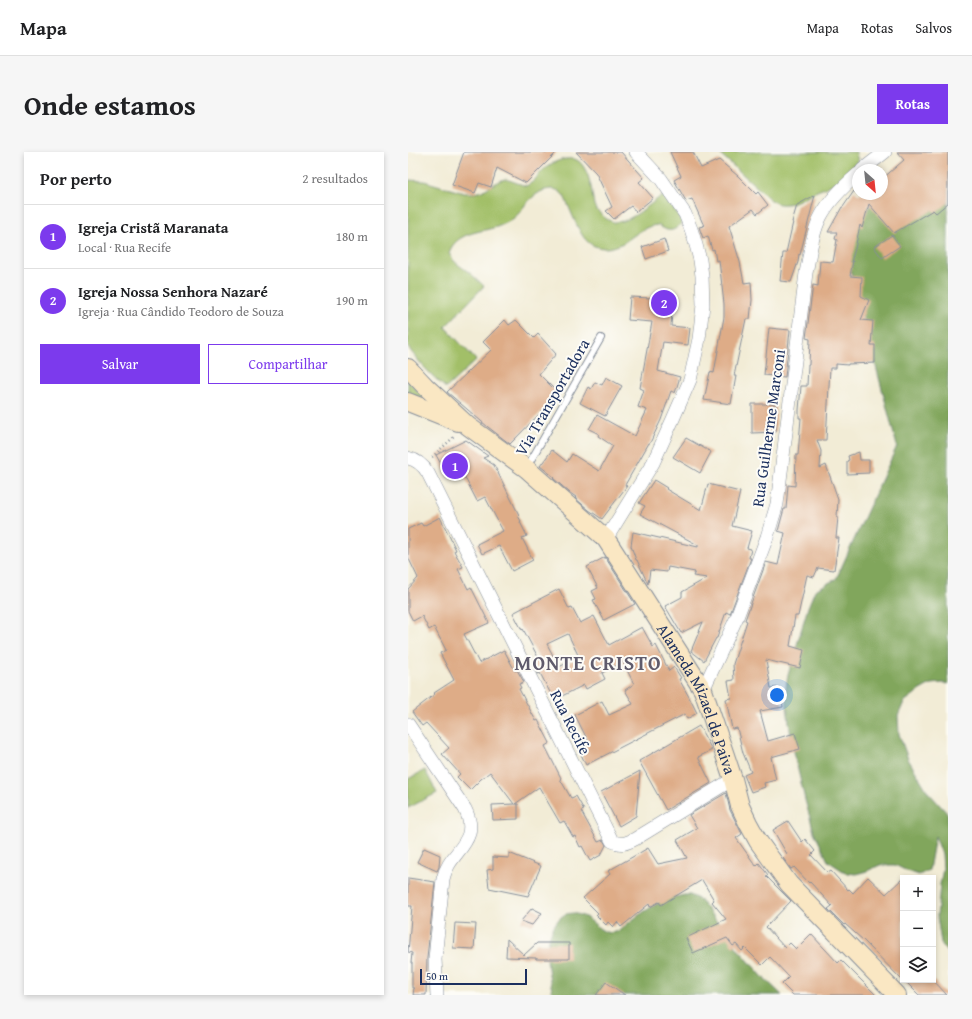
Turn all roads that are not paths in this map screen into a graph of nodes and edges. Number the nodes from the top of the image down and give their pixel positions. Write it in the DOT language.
graph roads {
  1 [pos="636,152"];
  2 [pos="885,152"];
  3 [pos="870,164"];
  4 [pos="852,180"];
  5 [pos="601,338"];
  6 [pos="408,368"];
  7 [pos="408,402"];
  8 [pos="468,426"];
  9 [pos="408,458"];
  10 [pos="527,469"];
  11 [pos="606,539"];
  12 [pos="703,690"];
  13 [pos="408,724"];
  14 [pos="733,779"];
  15 [pos="436,995"];
  16 [pos="897,995"];
  1 -- 11 [label="street"];
  2 -- 3 [label="street"];
  4 -- 12 [label="street, Rua Guilherme Marconi"];
  5 -- 10 [label="lane, Via Transportadora"];
  6 -- 8 [label="street"];
  7 -- 8 [label="street"];
  8 -- 10 [label="street, Alameda Mizael de Paiva"];
  9 -- 14 [label="street, Rua Recife"];
  10 -- 11 [label="street, Alameda Mizael de Paiva"];
  11 -- 12 [label="street, Alameda Mizael de Paiva"];
  12 -- 14 [label="street, Alameda Mizael de Paiva"];
  13 -- 15 [label="street"];
  14 -- 16 [label="street, Alameda Mizael de Paiva"];
}
